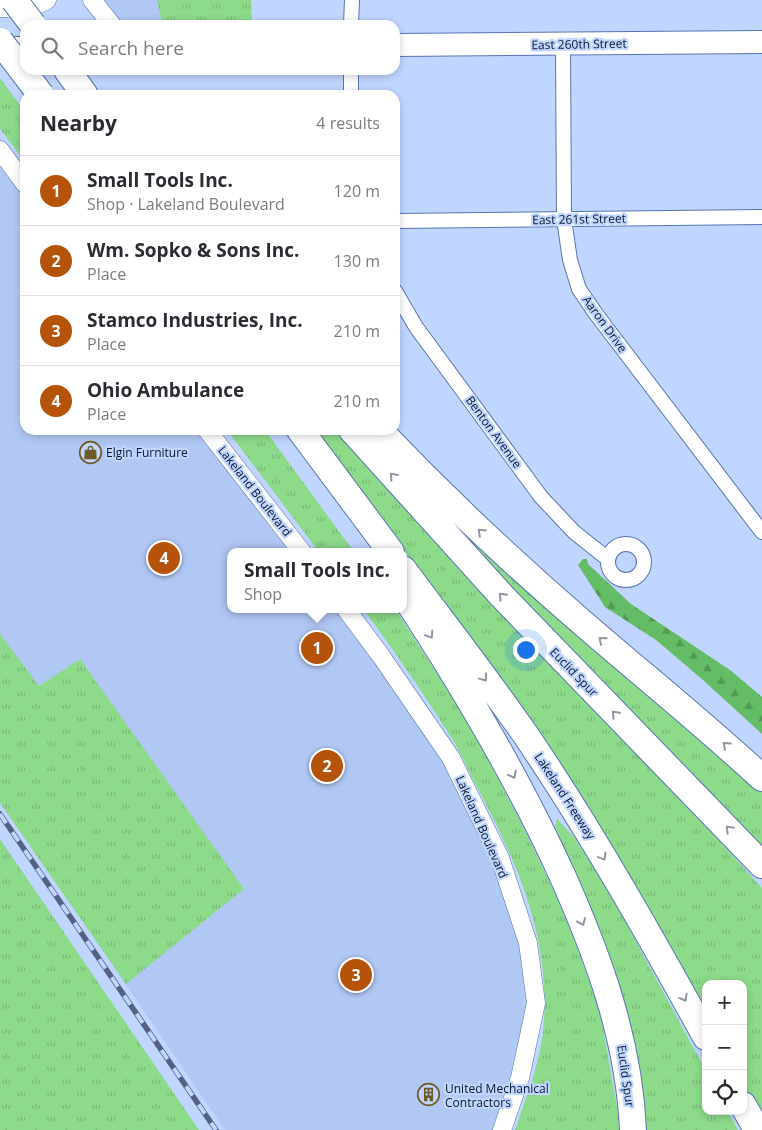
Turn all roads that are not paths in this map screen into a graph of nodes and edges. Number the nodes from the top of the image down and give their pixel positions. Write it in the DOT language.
graph roads {
  1 [pos="14,0"];
  2 [pos="47,0"];
  3 [pos="92,0"];
  4 [pos="352,0"];
  5 [pos="0,8"];
  6 [pos="29,20"];
  7 [pos="108,20"];
  8 [pos="351,20"];
  9 [pos="0,41"];
  10 [pos="762,42"];
  11 [pos="563,44"];
  12 [pos="400,45"];
  13 [pos="0,48"];
  14 [pos="20,48"];
  15 [pos="20,67"];
  16 [pos="26,75"];
  17 [pos="71,75"];
  18 [pos="351,75"];
  19 [pos="37,90"];
  20 [pos="81,90"];
  21 [pos="351,90"];
  22 [pos="0,150"];
  23 [pos="20,177"];
  24 [pos="762,216"];
  25 [pos="564,219"];
  26 [pos="400,220"];
  27 [pos="400,300"];
  28 [pos="211,435"];
  29 [pos="289,435"];
  30 [pos="304,435"];
  31 [pos="357,435"];
  32 [pos="384,435"];
  33 [pos="762,532"];
  34 [pos="299,548"];
  35 [pos="371,548"];
  36 [pos="387,548"];
  37 [pos="608,559"];
  38 [pos="407,574"];
  39 [pos="407,600"];
  40 [pos="349,613"];
  41 [pos="762,778"];
  42 [pos="762,865"];
  43 [pos="702,1030"];
  44 [pos="747,1112"];
  45 [pos="502,1130"];
  46 [pos="633,1130"];
  47 [pos="757,1130"];
  1 -- 6 [label="highway, bridge"];
  2 -- 5 [label="street"];
  3 -- 7 [label="street"];
  4 -- 8 [label="street"];
  9 -- 15 [label="highway, bridge"];
  10 -- 11 [label="main road, East 260th Street"];
  11 -- 12 [label="main road, East 260th Street"];
  11 -- 25 [label="street, Aaron Drive"];
  13 -- 14 [label="main road"];
  16 -- 19 [label="highway, bridge"];
  17 -- 20 [label="highway"];
  18 -- 21 [label="street"];
  22 -- 23 [label="street"];
  24 -- 25 [label="street, East 261st Street"];
  25 -- 26 [label="street, East 261st Street"];
  25 -- 33 [label="street, Aaron Drive"];
  27 -- 37 [label="street, Benton Avenue"];
  28 -- 34 [label="street, Lakeland Boulevard"];
  29 -- 35 [label="highway"];
  30 -- 36 [label="highway"];
  42 -- 31 [label="highway, Euclid Spur, one-way"];
  41 -- 32 [label="highway, one-way"];
  38 -- 43 [label="highway, Lakeland Freeway, one-way"];
  39 -- 46 [label="highway, Euclid Spur, one-way"];
  40 -- 45 [label="street, Lakeland Boulevard"];
  44 -- 47 [label="highway"];
}
